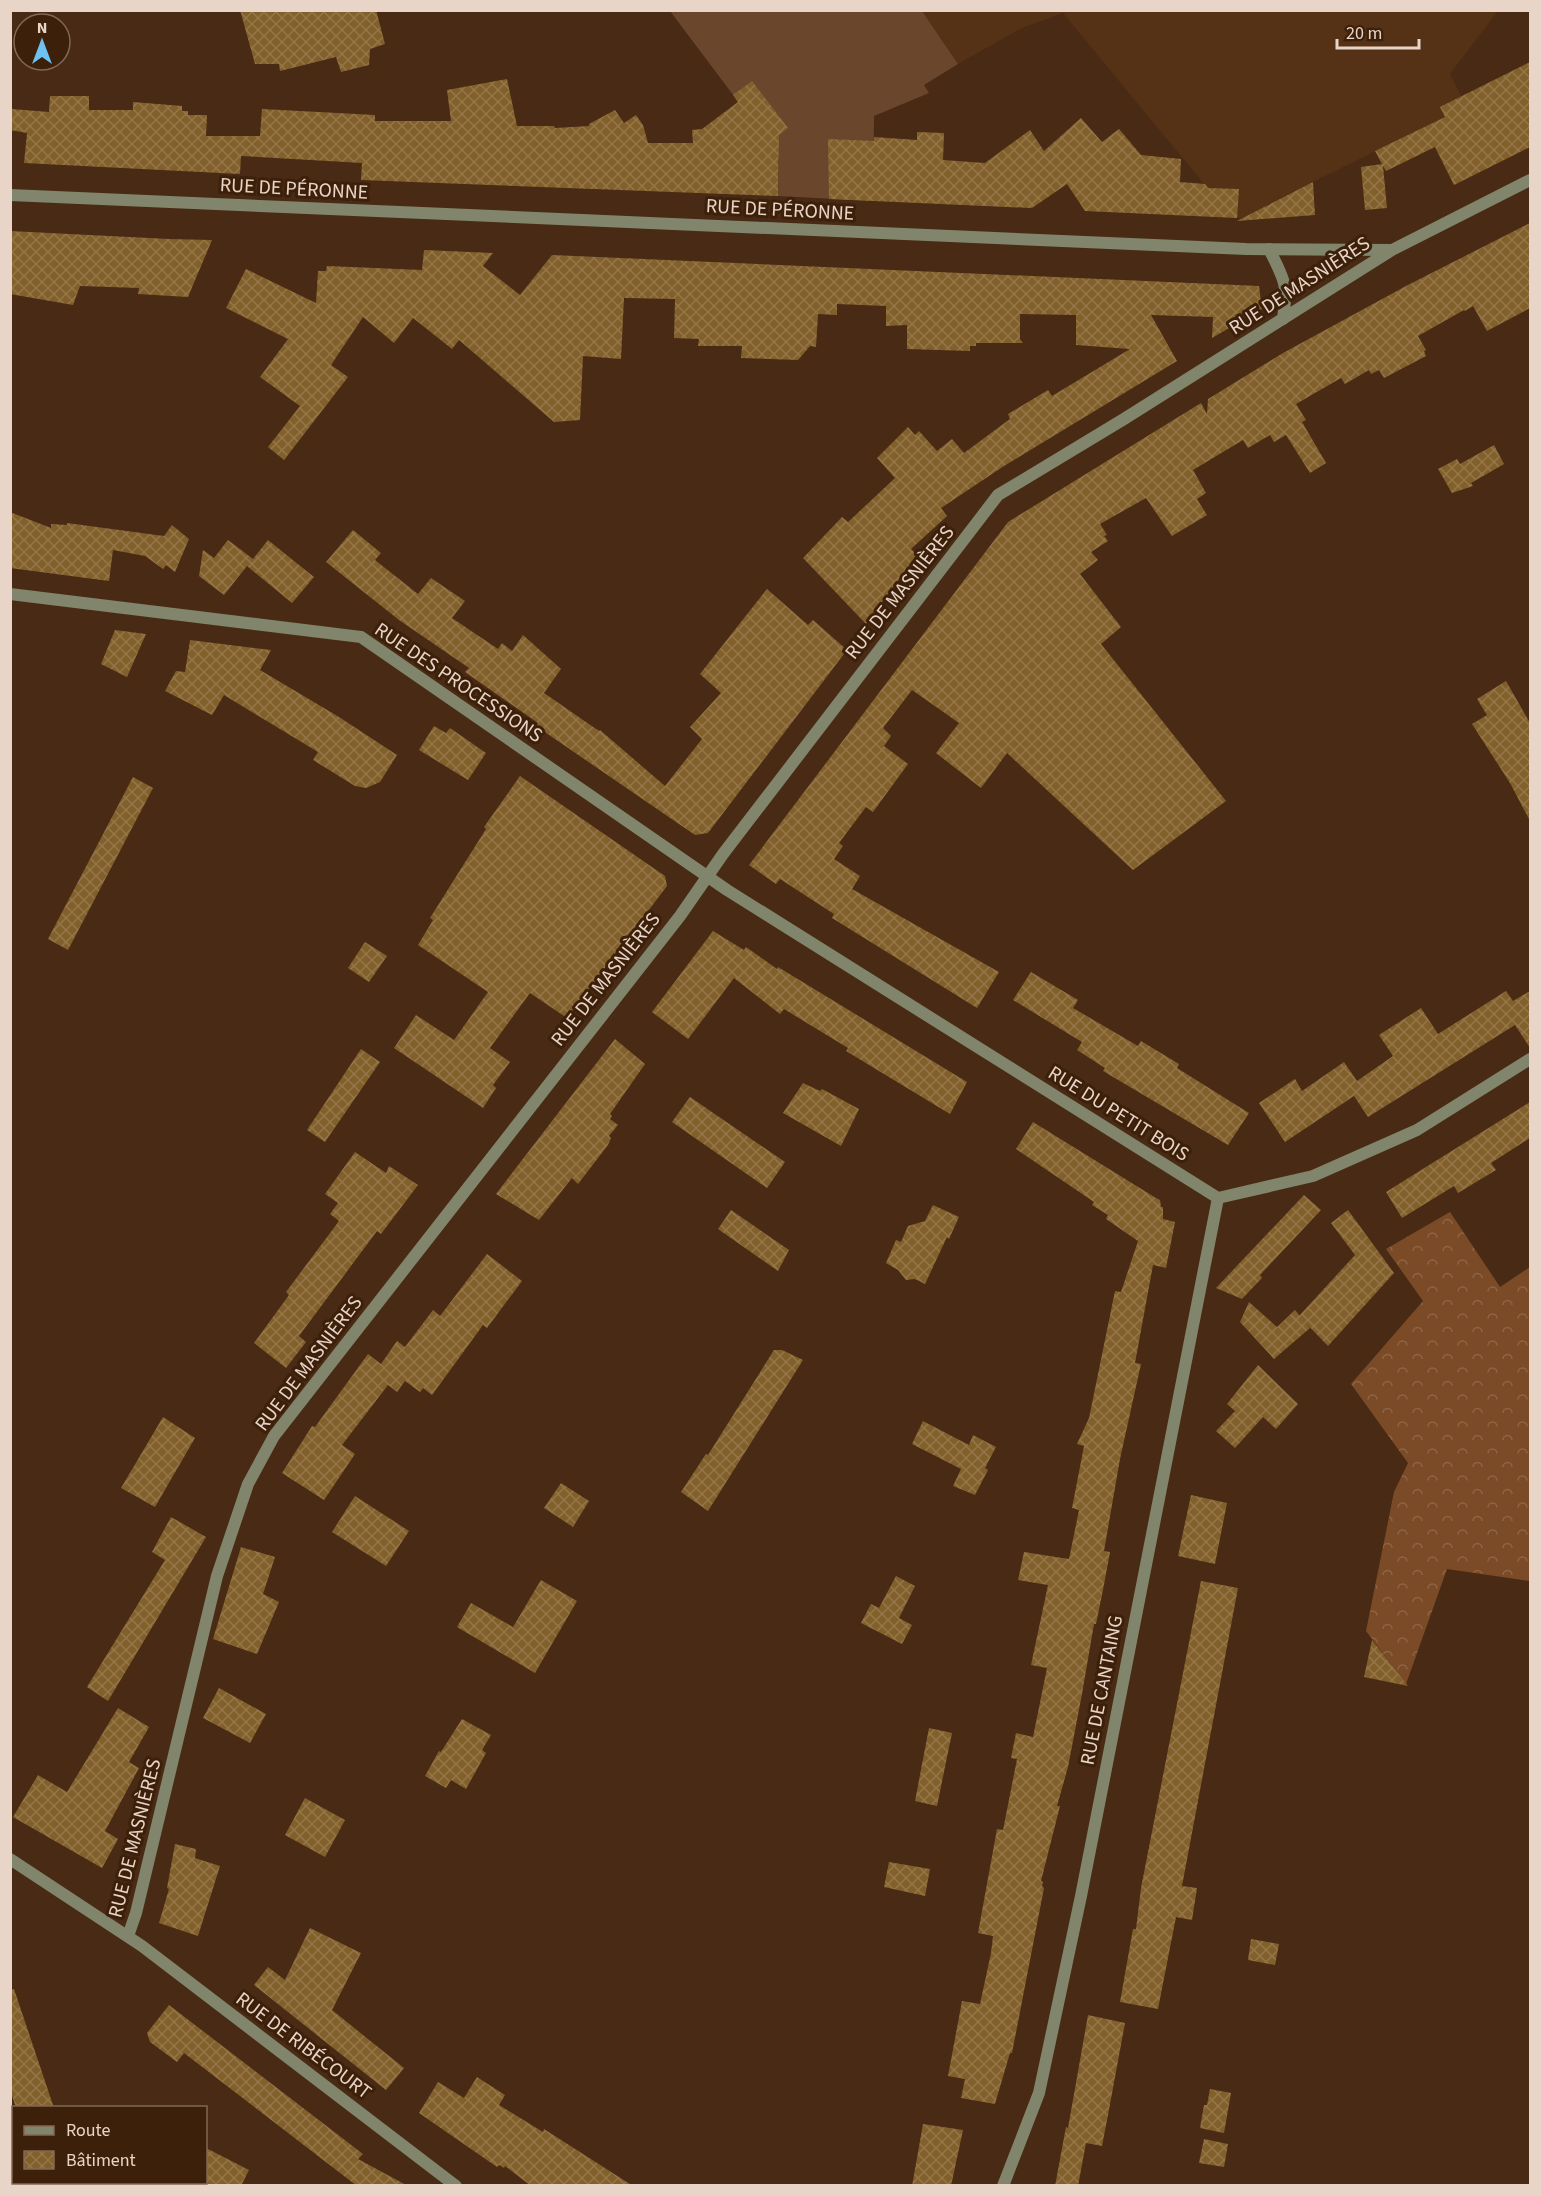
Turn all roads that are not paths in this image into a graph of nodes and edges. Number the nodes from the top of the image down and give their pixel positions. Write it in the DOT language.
graph roads {
  1 [pos="1530,180"];
  2 [pos="10,195"];
  3 [pos="1269,249"];
  4 [pos="1392,250"];
  5 [pos="1283,319"];
  6 [pos="10,594"];
  7 [pos="708,876"];
  8 [pos="1530,1059"];
  9 [pos="1218,1198"];
  10 [pos="10,1859"];
  11 [pos="128,1936"];
  12 [pos="456,2186"];
  13 [pos="1004,2186"];
  1 -- 4 [label="street, RUE DE PÉRONNE"];
  2 -- 3 [label="street, RUE DE PÉRONNE"];
  3 -- 4 [label="street, RUE DE PÉRONNE"];
  3 -- 5 [label="street"];
  4 -- 5 [label="street, RUE DE MASNIÈRES"];
  5 -- 7 [label="street, RUE DE MASNIÈRES"];
  6 -- 7 [label="street, RUE DES PROCESSIONS"];
  7 -- 9 [label="street, RUE DU PETIT BOIS"];
  7 -- 11 [label="street, RUE DE MASNIÈRES"];
  8 -- 9 [label="street"];
  9 -- 13 [label="street, RUE DE CANTAING"];
  10 -- 11 [label="street, RUE DE RIBÉCOURT"];
  11 -- 12 [label="street, RUE DE RIBÉCOURT"];
}
